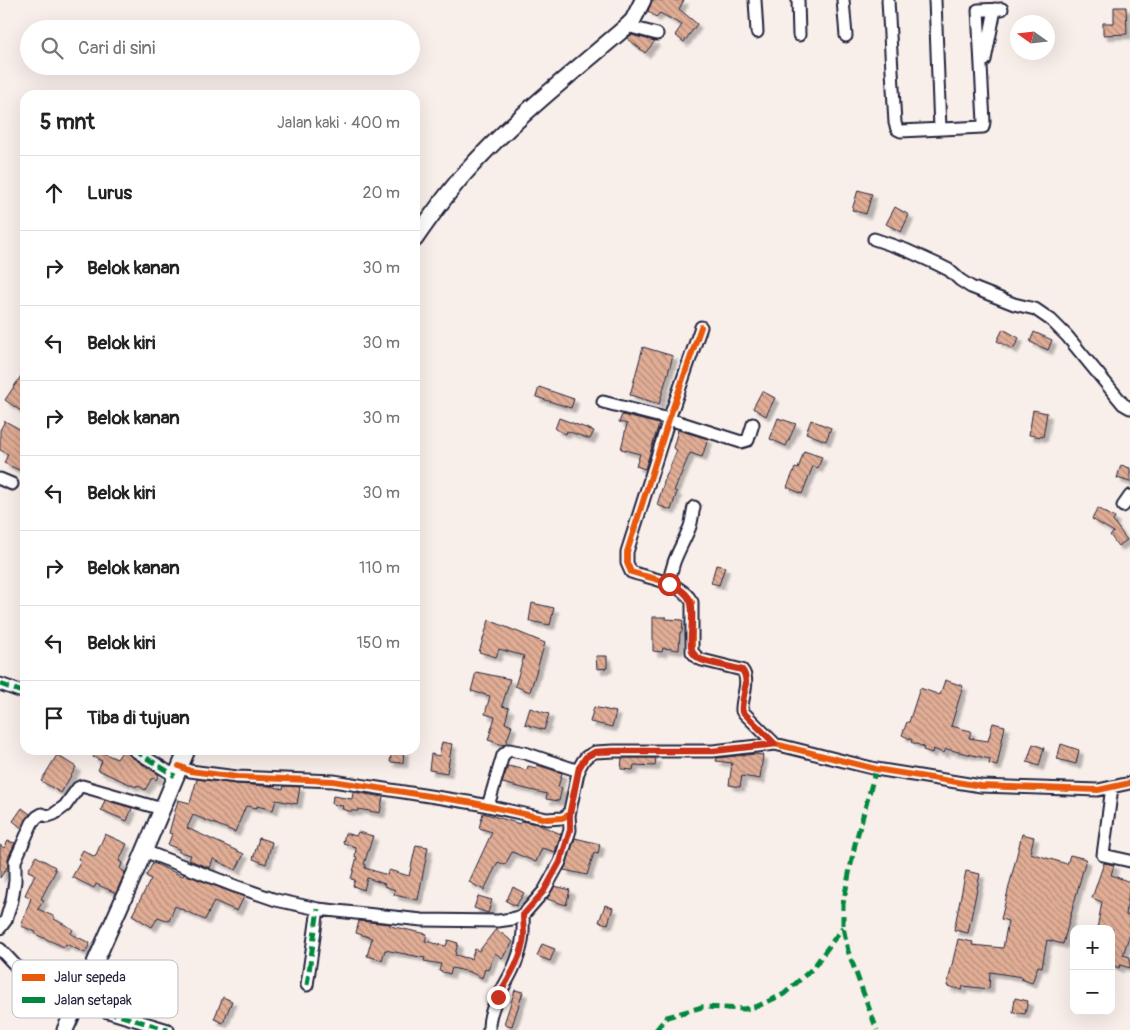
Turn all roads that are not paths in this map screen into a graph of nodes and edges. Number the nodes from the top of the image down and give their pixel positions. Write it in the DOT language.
graph roads {
  1 [pos="643,0"];
  2 [pos="755,0"];
  3 [pos="798,0"];
  4 [pos="843,0"];
  5 [pos="888,0"];
  6 [pos="935,0"];
  7 [pos="978,5"];
  8 [pos="627,26"];
  9 [pos="756,32"];
  10 [pos="657,34"];
  11 [pos="799,35"];
  12 [pos="846,36"];
  13 [pos="982,74"];
  14 [pos="940,129"];
  15 [pos="420,232"];
  16 [pos="874,239"];
  17 [pos="701,327"];
  18 [pos="603,402"];
  19 [pos="1130,408"];
  20 [pos="669,420"];
  21 [pos="753,424"];
  22 [pos="0,479"];
  23 [pos="12,484"];
  24 [pos="1130,496"];
  25 [pos="694,506"];
  26 [pos="1123,506"];
  27 [pos="669,584"];
  28 [pos="0,684"];
  29 [pos="20,691"];
  30 [pos="775,744"];
  31 [pos="144,755"];
  32 [pos="185,755"];
  33 [pos="579,770"];
  34 [pos="177,771"];
  35 [pos="1130,783"];
  36 [pos="1112,787"];
  37 [pos="488,806"];
  38 [pos="162,810"];
  39 [pos="570,814"];
  40 [pos="144,851"];
  41 [pos="1130,862"];
  42 [pos="318,909"];
  43 [pos="523,915"];
  44 [pos="0,928"];
  45 [pos="0,949"];
  46 [pos="96,960"];
  47 [pos="12,962"];
  48 [pos="307,985"];
  49 [pos="70,1018"];
  50 [pos="128,1018"];
  51 [pos="65,1030"];
  52 [pos="168,1030"];
  53 [pos="488,1030"];
  1 -- 8 [label="street"];
  2 -- 9 [label="street"];
  3 -- 11 [label="street"];
  4 -- 12 [label="street"];
  5 -- 14 [label="street"];
  6 -- 14 [label="street"];
  7 -- 13 [label="street"];
  7 -- 13 [label="street"];
  8 -- 10 [label="street"];
  8 -- 15 [label="street"];
  13 -- 14 [label="street"];
  16 -- 19 [label="street"];
  17 -- 20 [label="street"];
  18 -- 20 [label="street"];
  20 -- 21 [label="street"];
  20 -- 27 [label="street"];
  22 -- 23 [label="street"];
  24 -- 26 [label="street"];
  25 -- 27 [label="street"];
  27 -- 30 [label="street"];
  28 -- 29 [label="street"];
  30 -- 33 [label="street"];
  30 -- 36 [label="street"];
  31 -- 34 [label="street"];
  32 -- 34 [label="street"];
  33 -- 37 [label="street"];
  33 -- 39 [label="street"];
  34 -- 37 [label="street"];
  34 -- 38 [label="street"];
  35 -- 36 [label="street"];
  36 -- 41 [label="street"];
  37 -- 39 [label="street"];
  38 -- 40 [label="street"];
  38 -- 44 [label="street"];
  39 -- 43 [label="street"];
  40 -- 42 [label="street"];
  40 -- 46 [label="street"];
  42 -- 43 [label="street"];
  42 -- 48 [label="street"];
  43 -- 53 [label="street"];
  45 -- 47 [label="street"];
  49 -- 51 [label="street"];
  50 -- 52 [label="street"];
}
